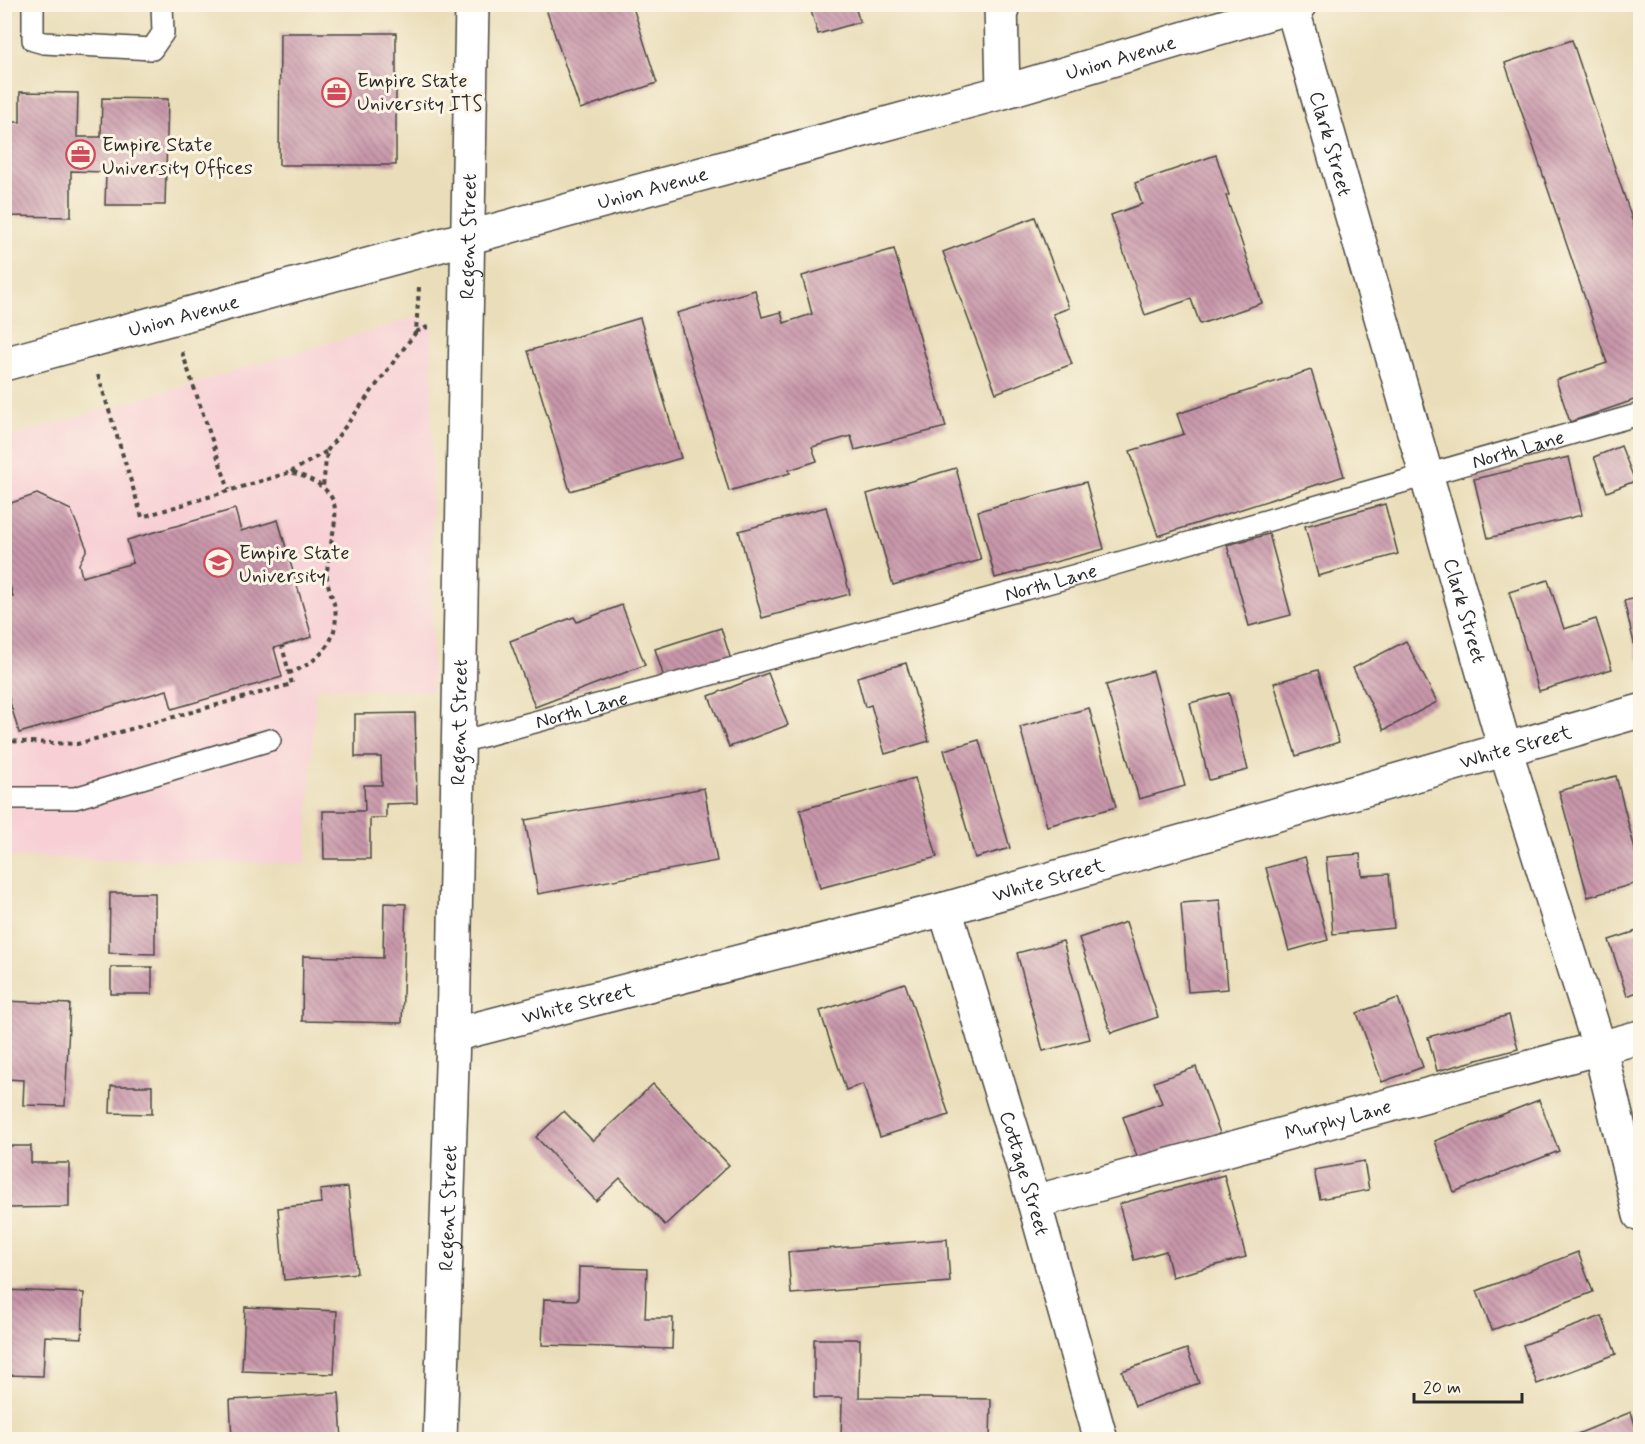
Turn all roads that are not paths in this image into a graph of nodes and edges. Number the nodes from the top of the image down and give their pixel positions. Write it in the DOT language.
graph roads {
  1 [pos="33,4"];
  2 [pos="162,4"];
  3 [pos="472,4"];
  4 [pos="1000,4"];
  5 [pos="1296,6"];
  6 [pos="1003,92"];
  7 [pos="468,239"];
  8 [pos="4,364"];
  9 [pos="1641,414"];
  10 [pos="1425,476"];
  11 [pos="1641,711"];
  12 [pos="270,740"];
  13 [pos="457,743"];
  14 [pos="1505,749"];
  15 [pos="4,798"];
  16 [pos="945,909"];
  17 [pos="453,1035"];
  18 [pos="1641,1037"];
  19 [pos="1599,1049"];
  20 [pos="1034,1202"];
  21 [pos="1641,1215"];
  22 [pos="440,1440"];
  23 [pos="1101,1440"];
  1 -- 2 [label="lane"];
  3 -- 7 [label="street, Regent Street"];
  4 -- 6 [label="street"];
  5 -- 6 [label="street, Union Avenue"];
  5 -- 10 [label="street, Clark Street"];
  6 -- 7 [label="street, Union Avenue"];
  7 -- 8 [label="street, Union Avenue"];
  7 -- 13 [label="street, Regent Street"];
  9 -- 10 [label="lane, North Lane"];
  10 -- 13 [label="lane, North Lane"];
  10 -- 14 [label="street, Clark Street"];
  11 -- 14 [label="street, White Street"];
  12 -- 15 [label="lane"];
  13 -- 17 [label="street, Regent Street"];
  14 -- 16 [label="street, White Street"];
  14 -- 19 [label="street, Clark Street"];
  16 -- 17 [label="street, White Street"];
  16 -- 20 [label="street, Cottage Street"];
  17 -- 22 [label="street, Regent Street"];
  18 -- 19 [label="street, Murphy Lane"];
  19 -- 20 [label="street, Murphy Lane"];
  19 -- 21 [label="street, Clark Street"];
  20 -- 23 [label="street, Cottage Street"];
}
